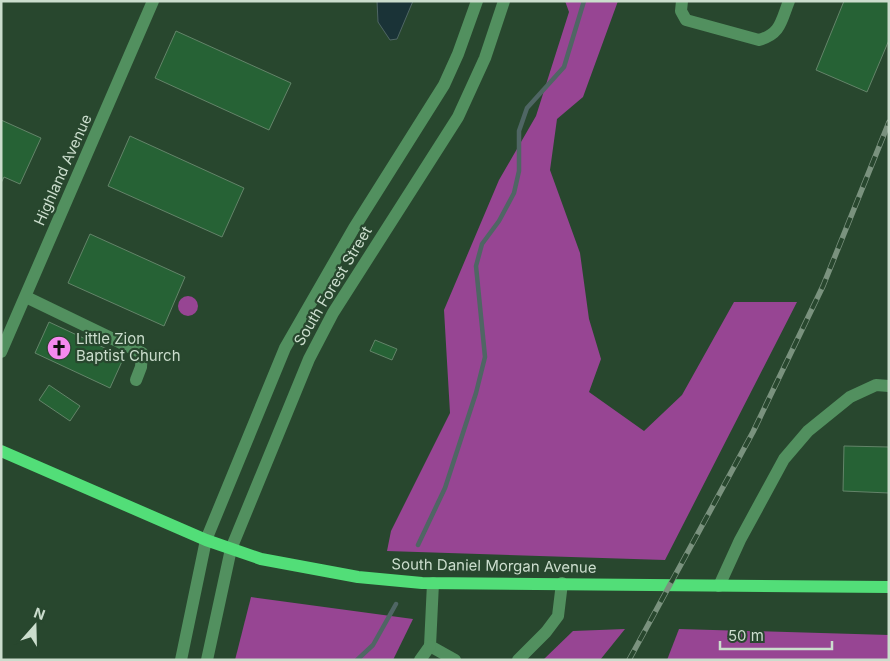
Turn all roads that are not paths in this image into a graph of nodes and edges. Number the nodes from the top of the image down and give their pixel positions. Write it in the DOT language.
graph roads {
  1 [pos="153,1"];
  2 [pos="477,1"];
  3 [pos="504,1"];
  4 [pos="682,1"];
  5 [pos="789,1"];
  6 [pos="26,297"];
  7 [pos="1,352"];
  8 [pos="136,380"];
  9 [pos="889,386"];
  10 [pos="1,451"];
  11 [pos="206,540"];
  12 [pos="231,549"];
  13 [pos="433,583"];
  14 [pos="562,583"];
  15 [pos="719,586"];
  16 [pos="889,586"];
  17 [pos="430,646"];
  18 [pos="181,660"];
  19 [pos="208,660"];
  20 [pos="420,660"];
  21 [pos="455,660"];
  22 [pos="518,660"];
  1 -- 6 [label="street, Highland Avenue"];
  2 -- 11 [label="street, South Forest Street"];
  3 -- 12 [label="street, South Forest Street"];
  4 -- 5 [label="street"];
  6 -- 7 [label="street, Highland Avenue"];
  6 -- 8 [label="street"];
  9 -- 15 [label="street"];
  10 -- 11 [label="main road, South Daniel Morgan Avenue"];
  11 -- 12 [label="main road, South Daniel Morgan Avenue"];
  11 -- 18 [label="street, South Forest Street"];
  12 -- 13 [label="main road, South Daniel Morgan Avenue"];
  12 -- 19 [label="street, South Forest Street"];
  13 -- 14 [label="main road, South Daniel Morgan Avenue"];
  13 -- 17 [label="street"];
  14 -- 15 [label="main road, South Daniel Morgan Avenue"];
  14 -- 22 [label="street"];
  15 -- 16 [label="main road, South Daniel Morgan Avenue"];
  17 -- 20 [label="street"];
  17 -- 21 [label="street"];
}
